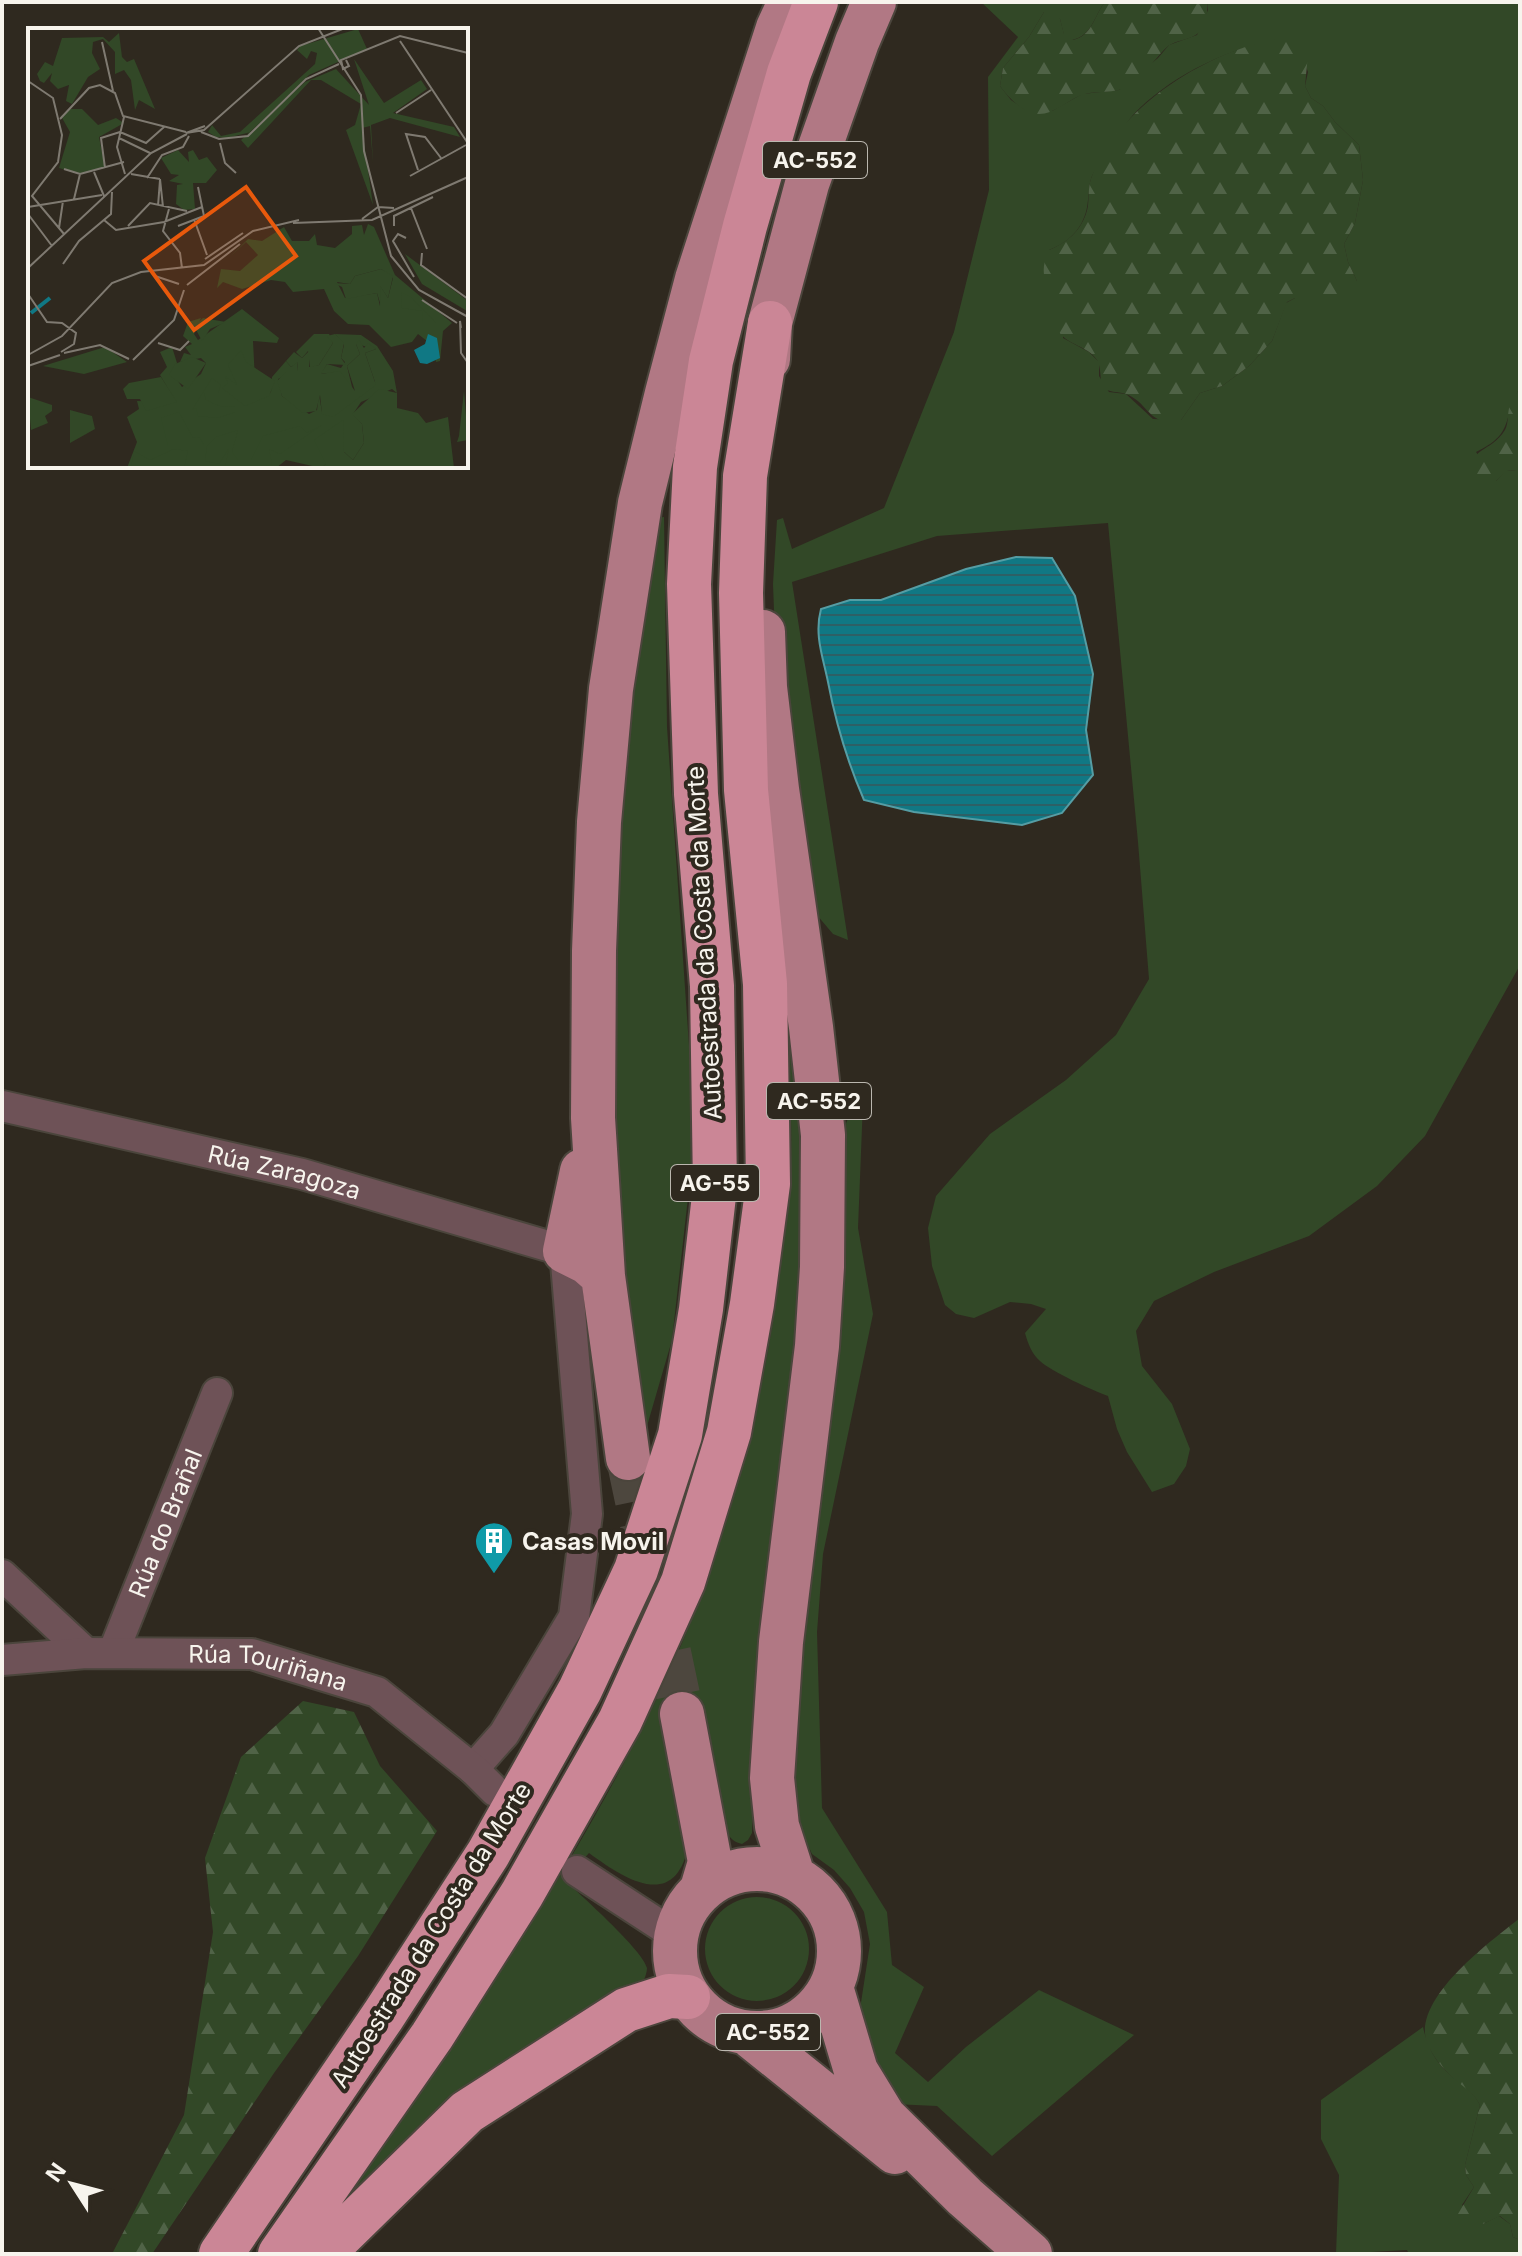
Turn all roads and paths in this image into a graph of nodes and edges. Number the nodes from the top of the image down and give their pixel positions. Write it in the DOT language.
graph roads {
  1 [pos="790,2"];
  2 [pos="816,2"];
  3 [pos="874,2"];
  4 [pos="770,323"];
  5 [pos="2,1106"];
  6 [pos="593,1118"];
  7 [pos="565,1251"];
  8 [pos="603,1276"];
  9 [pos="217,1393"];
  10 [pos="628,1458"];
  11 [pos="2,1575"];
  12 [pos="99,1653"];
  13 [pos="2,1660"];
  14 [pos="682,1714"];
  15 [pos="473,1769"];
  16 [pos="495,1791"];
  17 [pos="577,1871"];
  18 [pos="793,1876"];
  19 [pos="702,1889"];
  20 [pos="675,1935"];
  21 [pos="831,1987"];
  22 [pos="688,1997"];
  23 [pos="747,2033"];
  24 [pos="965,2197"];
  25 [pos="221,2254"];
  26 [pos="280,2254"];
  27 [pos="322,2254"];
  28 [pos="1030,2254"];
  1 -- 6 [label="main road, AC-552"];
  2 -- 25 [label="highway, Autoestrada da Costa da Morte / AG-55"];
  3 -- 4 [label="main road, AC-552"];
  4 -- 18 [label="main road, AC-552"];
  4 -- 26 [label="highway, Autoestrada da Costa da Morte / AG-55"];
  5 -- 7 [label="street, Rúa Zaragoza"];
  6 -- 7 [label="main road"];
  6 -- 8 [label="main road, AC-552"];
  7 -- 8 [label="main road"];
  7 -- 15 [label="street"];
  8 -- 10 [label="main road, AC-552"];
  9 -- 12 [label="street, Rúa do Brañal"];
  11 -- 12 [label="street"];
  12 -- 13 [label="street, Rúa Touriñana"];
  12 -- 15 [label="street, Rúa Touriñana"];
  14 -- 19 [label="main road"];
  15 -- 16 [label="street, Rúa Touriñana"];
  17 -- 20 [label="street"];
  18 -- 19 [label="main road"];
  18 -- 21 [label="main road, AC-552"];
  19 -- 20 [label="main road"];
  20 -- 22 [label="main road, AC-552"];
  21 -- 23 [label="main road, AC-552"];
  21 -- 24 [label="main road, AC-552"];
  22 -- 23 [label="main road, AC-552"];
  22 -- 27 [label="highway"];
  23 -- 24 [label="main road, AC-552"];
  24 -- 28 [label="main road, AC-552"];
}
